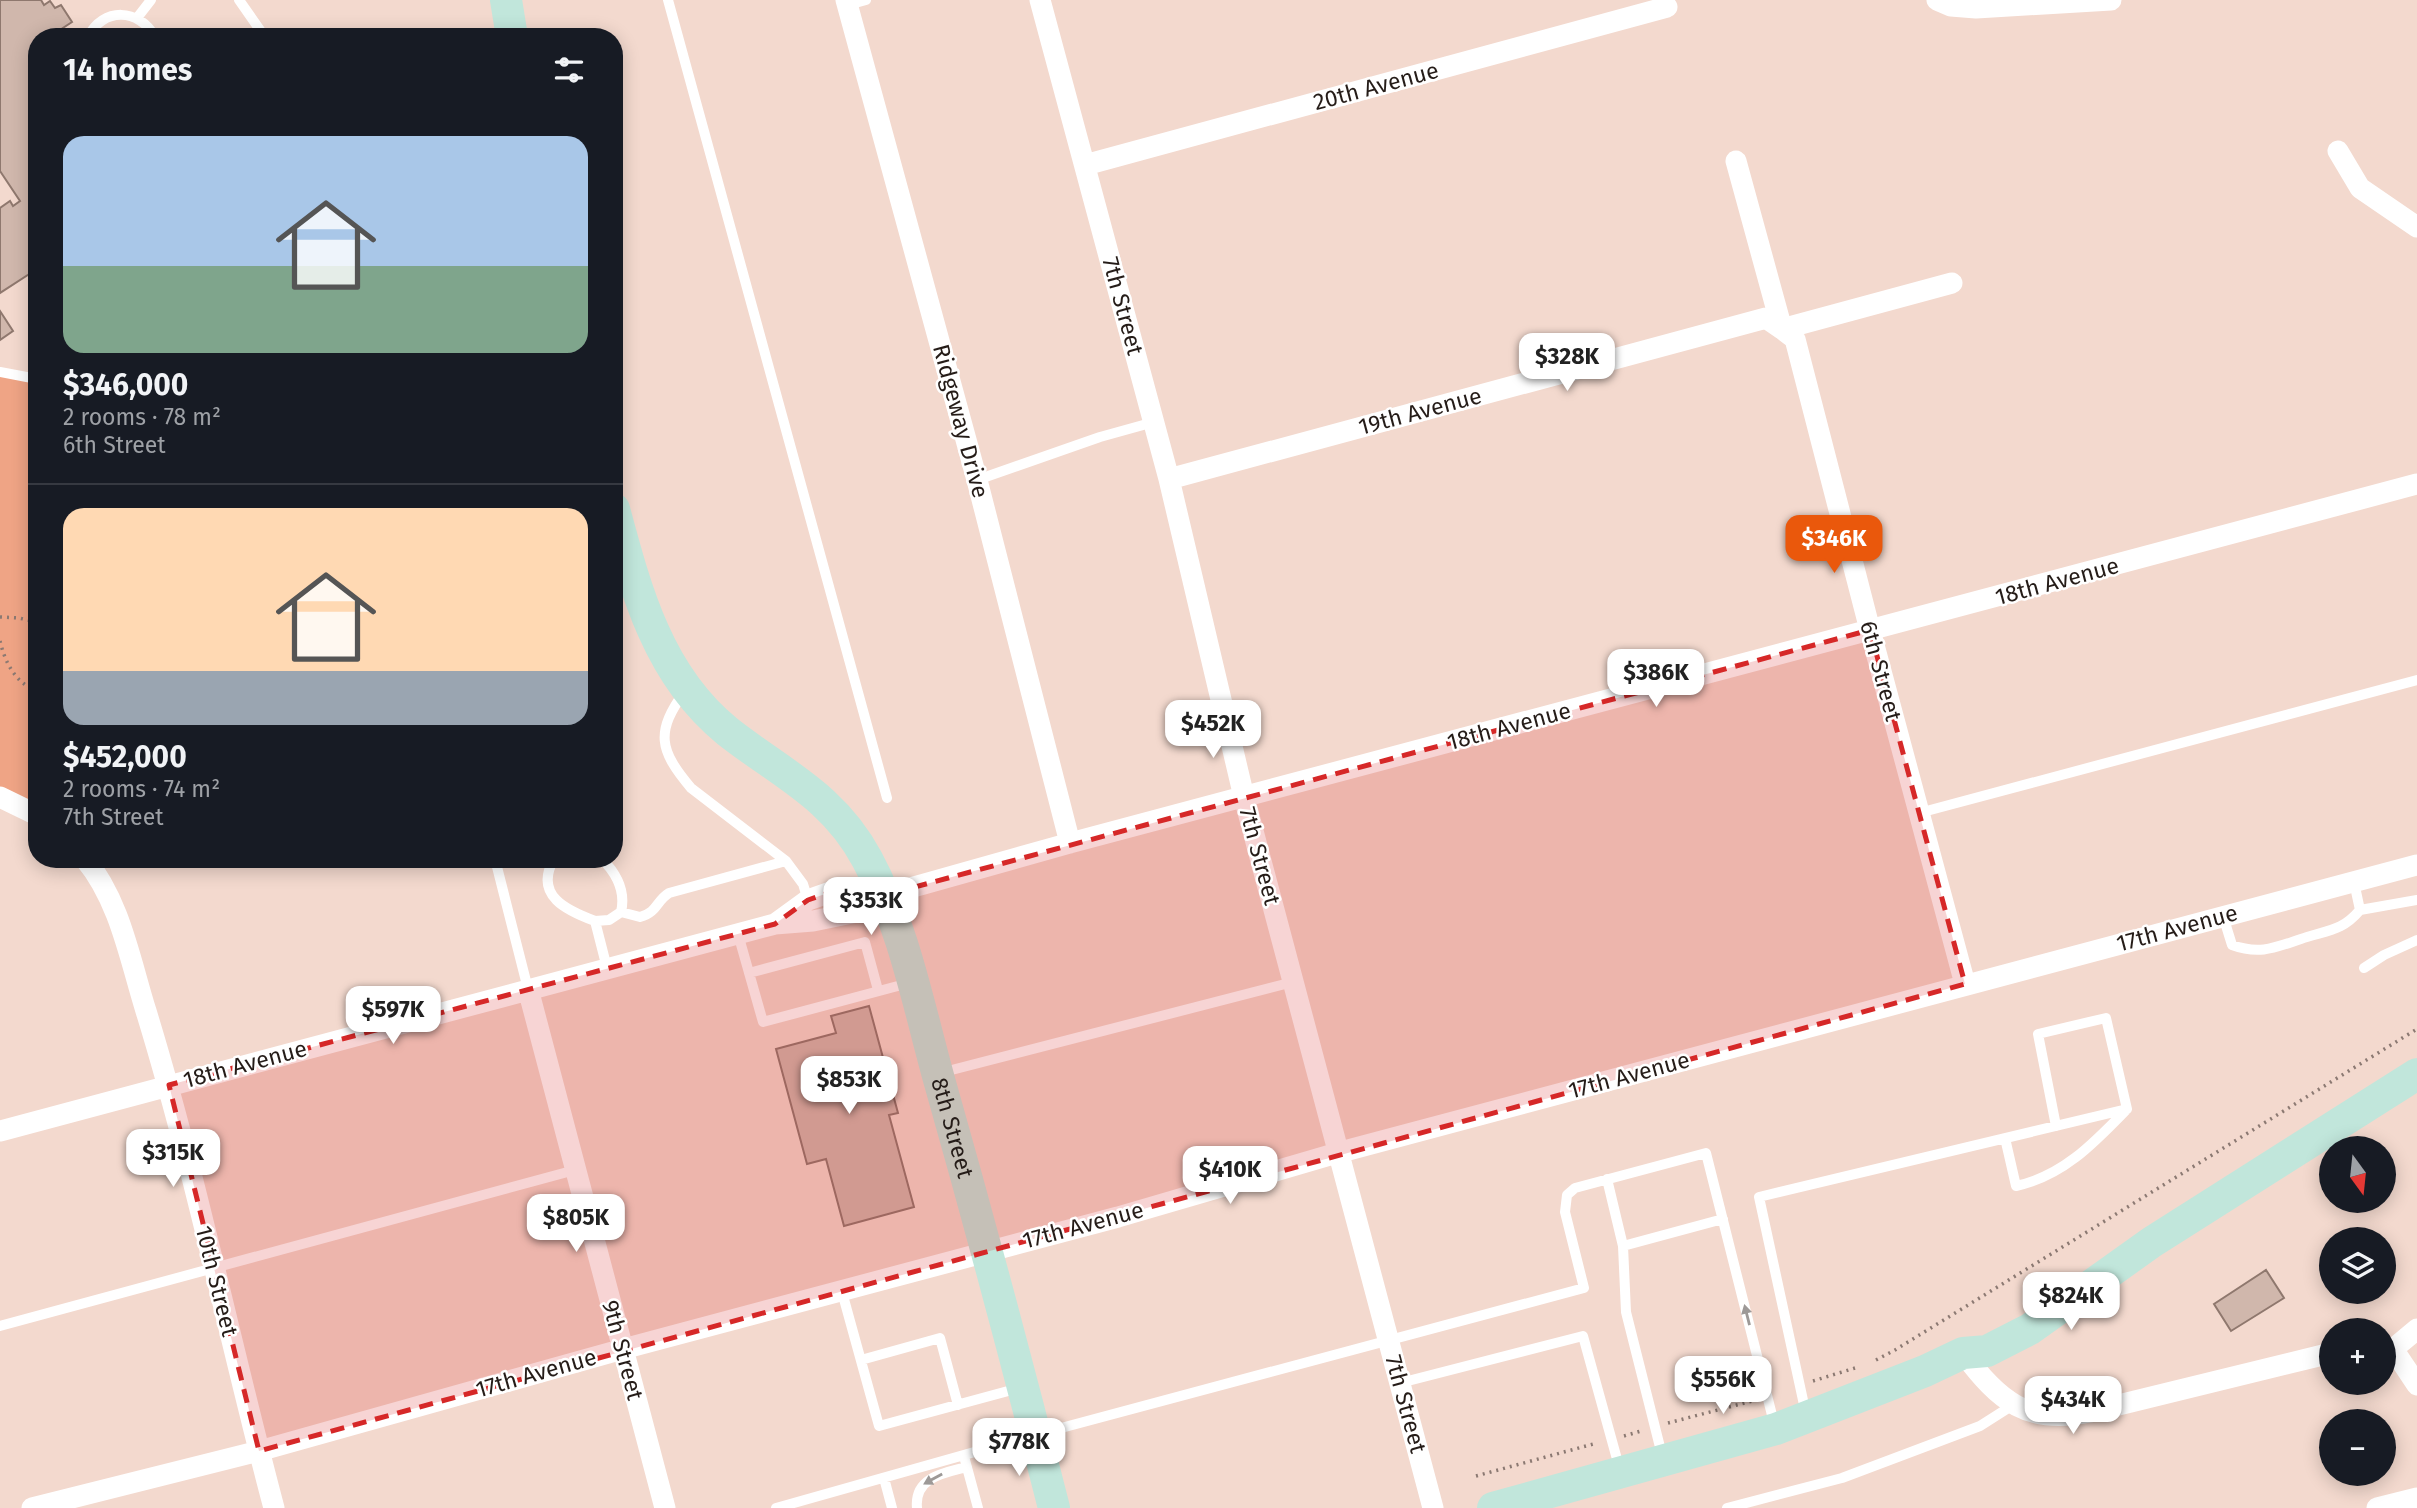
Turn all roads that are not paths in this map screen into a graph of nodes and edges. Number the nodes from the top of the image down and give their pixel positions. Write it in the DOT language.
graph roads {
  1 [pos="151,0"];
  2 [pos="239,0"];
  3 [pos="506,0"];
  4 [pos="668,0"];
  5 [pos="1040,0"];
  6 [pos="1937,0"];
  7 [pos="2111,0"];
  8 [pos="853,2"];
  9 [pos="1667,7"];
  10 [pos="137,18"];
  11 [pos="93,28"];
  12 [pos="149,28"];
  13 [pos="259,28"];
  14 [pos="511,28"];
  15 [pos="2338,151"];
  16 [pos="1735,161"];
  17 [pos="1085,165"];
  18 [pos="2417,227"];
  19 [pos="1952,283"];
  20 [pos="1782,329"];
  21 [pos="0,372"];
  22 [pos="28,377"];
  23 [pos="1154,422"];
  24 [pos="1169,479"];
  25 [pos="977,480"];
  26 [pos="2417,484"];
  27 [pos="623,540"];
  28 [pos="1870,630"];
  29 [pos="2417,680"];
  30 [pos="686,689"];
  31 [pos="0,797"];
  32 [pos="1244,797"];
  33 [pos="887,798"];
  34 [pos="28,811"];
  35 [pos="1919,813"];
  36 [pos="1070,843"];
  37 [pos="786,861"];
  38 [pos="2417,865"];
  39 [pos="91,868"];
  40 [pos="497,868"];
  41 [pos="550,868"];
  42 [pos="608,868"];
  43 [pos="2354,882"];
  44 [pos="885,895"];
  45 [pos="808,900"];
  46 [pos="2417,900"];
  47 [pos="2360,910"];
  48 [pos="621,912"];
  49 [pos="2223,916"];
  50 [pos="595,921"];
  51 [pos="775,924"];
  52 [pos="738,934"];
  53 [pos="2417,940"];
  54 [pos="607,968"];
  55 [pos="2364,968"];
  56 [pos="749,973"];
  57 [pos="912,982"];
  58 [pos="1293,982"];
  59 [pos="1965,984"];
  60 [pos="528,989"];
  61 [pos="878,990"];
  62 [pos="938,1073"];
  63 [pos="2417,1074"];
  64 [pos="169,1085"];
  65 [pos="2127,1110"];
  66 [pos="2056,1126"];
  67 [pos="0,1131"];
  68 [pos="2005,1138"];
  69 [pos="1337,1153"];
  70 [pos="575,1170"];
  71 [pos="1607,1179"];
  72 [pos="1723,1219"];
  73 [pos="1623,1245"];
  74 [pos="988,1251"];
  75 [pos="214,1269"];
  76 [pos="842,1292"];
  77 [pos="0,1326"];
  78 [pos="2417,1329"];
  79 [pos="1389,1341"];
  80 [pos="2396,1342"];
  81 [pos="623,1349"];
  82 [pos="1964,1353"];
  83 [pos="2319,1356"];
  84 [pos="2396,1357"];
  85 [pos="861,1360"];
  86 [pos="1401,1383"];
  87 [pos="2417,1385"];
  88 [pos="1024,1387"];
  89 [pos="958,1405"];
  90 [pos="2013,1405"];
  91 [pos="1807,1417"];
  92 [pos="1776,1429"];
  93 [pos="1035,1435"];
  94 [pos="259,1451"];
  95 [pos="1663,1460"];
  96 [pos="966,1461"];
  97 [pos="1620,1472"];
  98 [pos="884,1478"];
  99 [pos="2417,1498"];
  100 [pos="32,1508"];
  101 [pos="274,1508"];
  102 [pos="665,1508"];
  103 [pos="776,1508"];
  104 [pos="892,1508"];
  105 [pos="917,1508"];
  106 [pos="978,1508"];
  107 [pos="1054,1508"];
  108 [pos="1433,1508"];
  109 [pos="1493,1508"];
  110 [pos="1727,1508"];
  111 [pos="2377,1508"];
  1 -- 10 [label="lane"];
  2 -- 13 [label="lane"];
  3 -- 14 [label="main road"];
  4 -- 33 [label="lane"];
  5 -- 17 [label="street, 7th Street"];
  6 -- 7 [label="street"];
  8 -- 25 [label="street, Ridgeway Drive"];
  9 -- 17 [label="street, 20th Avenue"];
  10 -- 11 [label="lane"];
  10 -- 12 [label="lane"];
  15 -- 18 [label="street"];
  16 -- 20 [label="street, 6th Street"];
  17 -- 23 [label="street, 7th Street"];
  19 -- 20 [label="street, 19th Avenue"];
  20 -- 24 [label="street, 19th Avenue"];
  20 -- 28 [label="street, 6th Street"];
  21 -- 22 [label="lane"];
  23 -- 24 [label="street, 7th Street"];
  23 -- 25 [label="lane"];
  24 -- 32 [label="street, 7th Street"];
  25 -- 36 [label="street, Ridgeway Drive"];
  26 -- 28 [label="street, 18th Avenue"];
  27 -- 30 [label="main road, 8th Street"];
  28 -- 32 [label="street, 18th Avenue"];
  28 -- 35 [label="street, 6th Street"];
  29 -- 35 [label="lane"];
  30 -- 37 [label="lane"];
  30 -- 44 [label="main road, 8th Street"];
  31 -- 34 [label="street"];
  32 -- 36 [label="street, 18th Avenue"];
  32 -- 58 [label="street, 7th Street"];
  35 -- 59 [label="street, 6th Street"];
  36 -- 44 [label="street, 18th Avenue"];
  37 -- 45 [label="lane"];
  37 -- 48 [label="lane"];
  38 -- 43 [label="street, 17th Avenue"];
  39 -- 64 [label="street, 10th Street"];
  40 -- 60 [label="lane"];
  41 -- 50 [label="lane"];
  42 -- 48 [label="lane"];
  43 -- 47 [label="lane"];
  43 -- 49 [label="street, 17th Avenue"];
  44 -- 45 [label="street, 18th Avenue"];
  44 -- 51 [label="street, 18th Avenue"];
  44 -- 57 [label="main road, 8th Street"];
  45 -- 51 [label="street, 18th Avenue"];
  46 -- 47 [label="lane"];
  47 -- 49 [label="lane"];
  48 -- 50 [label="lane"];
  49 -- 59 [label="street, 17th Avenue"];
  50 -- 54 [label="lane"];
  51 -- 52 [label="street, 18th Avenue"];
  52 -- 54 [label="street, 18th Avenue"];
  52 -- 56 [label="lane"];
  53 -- 55 [label="lane"];
  54 -- 60 [label="street, 18th Avenue"];
  56 -- 61 [label="lane"];
  56 -- 61 [label="lane"];
  57 -- 61 [label="lane"];
  57 -- 62 [label="main road, 8th Street"];
  58 -- 62 [label="lane"];
  58 -- 69 [label="street, 7th Street"];
  59 -- 69 [label="street, 17th Avenue"];
  60 -- 64 [label="street, 18th Avenue"];
  60 -- 70 [label="street, 9th Street"];
  62 -- 74 [label="main road, 8th Street"];
  63 -- 82 [label="main road"];
  64 -- 67 [label="street, 18th Avenue"];
  64 -- 75 [label="street, 10th Street"];
  65 -- 66 [label="lane"];
  65 -- 66 [label="lane"];
  65 -- 68 [label="lane"];
  66 -- 68 [label="lane"];
  68 -- 91 [label="lane"];
  69 -- 74 [label="street, 17th Avenue"];
  69 -- 79 [label="street, 7th Street"];
  70 -- 75 [label="lane"];
  70 -- 81 [label="street, 9th Street"];
  71 -- 72 [label="lane"];
  71 -- 73 [label="lane"];
  71 -- 79 [label="lane"];
  72 -- 73 [label="lane"];
  92 -- 72 [label="lane, one-way"];
  73 -- 95 [label="lane"];
  74 -- 76 [label="street, 17th Avenue"];
  74 -- 88 [label="main road, 8th Street"];
  75 -- 77 [label="lane"];
  75 -- 94 [label="street, 10th Street"];
  76 -- 81 [label="street, 17th Avenue"];
  76 -- 85 [label="lane"];
  78 -- 80 [label="street"];
  79 -- 86 [label="street, 7th Street"];
  79 -- 93 [label="lane"];
  81 -- 94 [label="street, 17th Avenue"];
  81 -- 102 [label="street, 9th Street"];
  82 -- 90 [label="street"];
  82 -- 91 [label="main road"];
  83 -- 90 [label="street"];
  84 -- 87 [label="street"];
  85 -- 89 [label="lane"];
  85 -- 89 [label="lane"];
  86 -- 97 [label="lane"];
  86 -- 108 [label="street, 7th Street"];
  88 -- 89 [label="lane"];
  88 -- 93 [label="main road, 8th Street"];
  90 -- 110 [label="lane"];
  91 -- 92 [label="main road"];
  92 -- 95 [label="main road"];
  93 -- 96 [label="lane"];
  93 -- 107 [label="main road, 8th Street"];
  94 -- 100 [label="street, 17th Avenue"];
  94 -- 101 [label="street, 10th Street"];
  95 -- 97 [label="main road"];
  96 -- 98 [label="lane"];
  96 -- 105 [label="lane, one-way"];
  96 -- 106 [label="lane"];
  97 -- 109 [label="main road"];
  98 -- 103 [label="lane"];
  98 -- 104 [label="lane"];
  99 -- 111 [label="street"];
}
